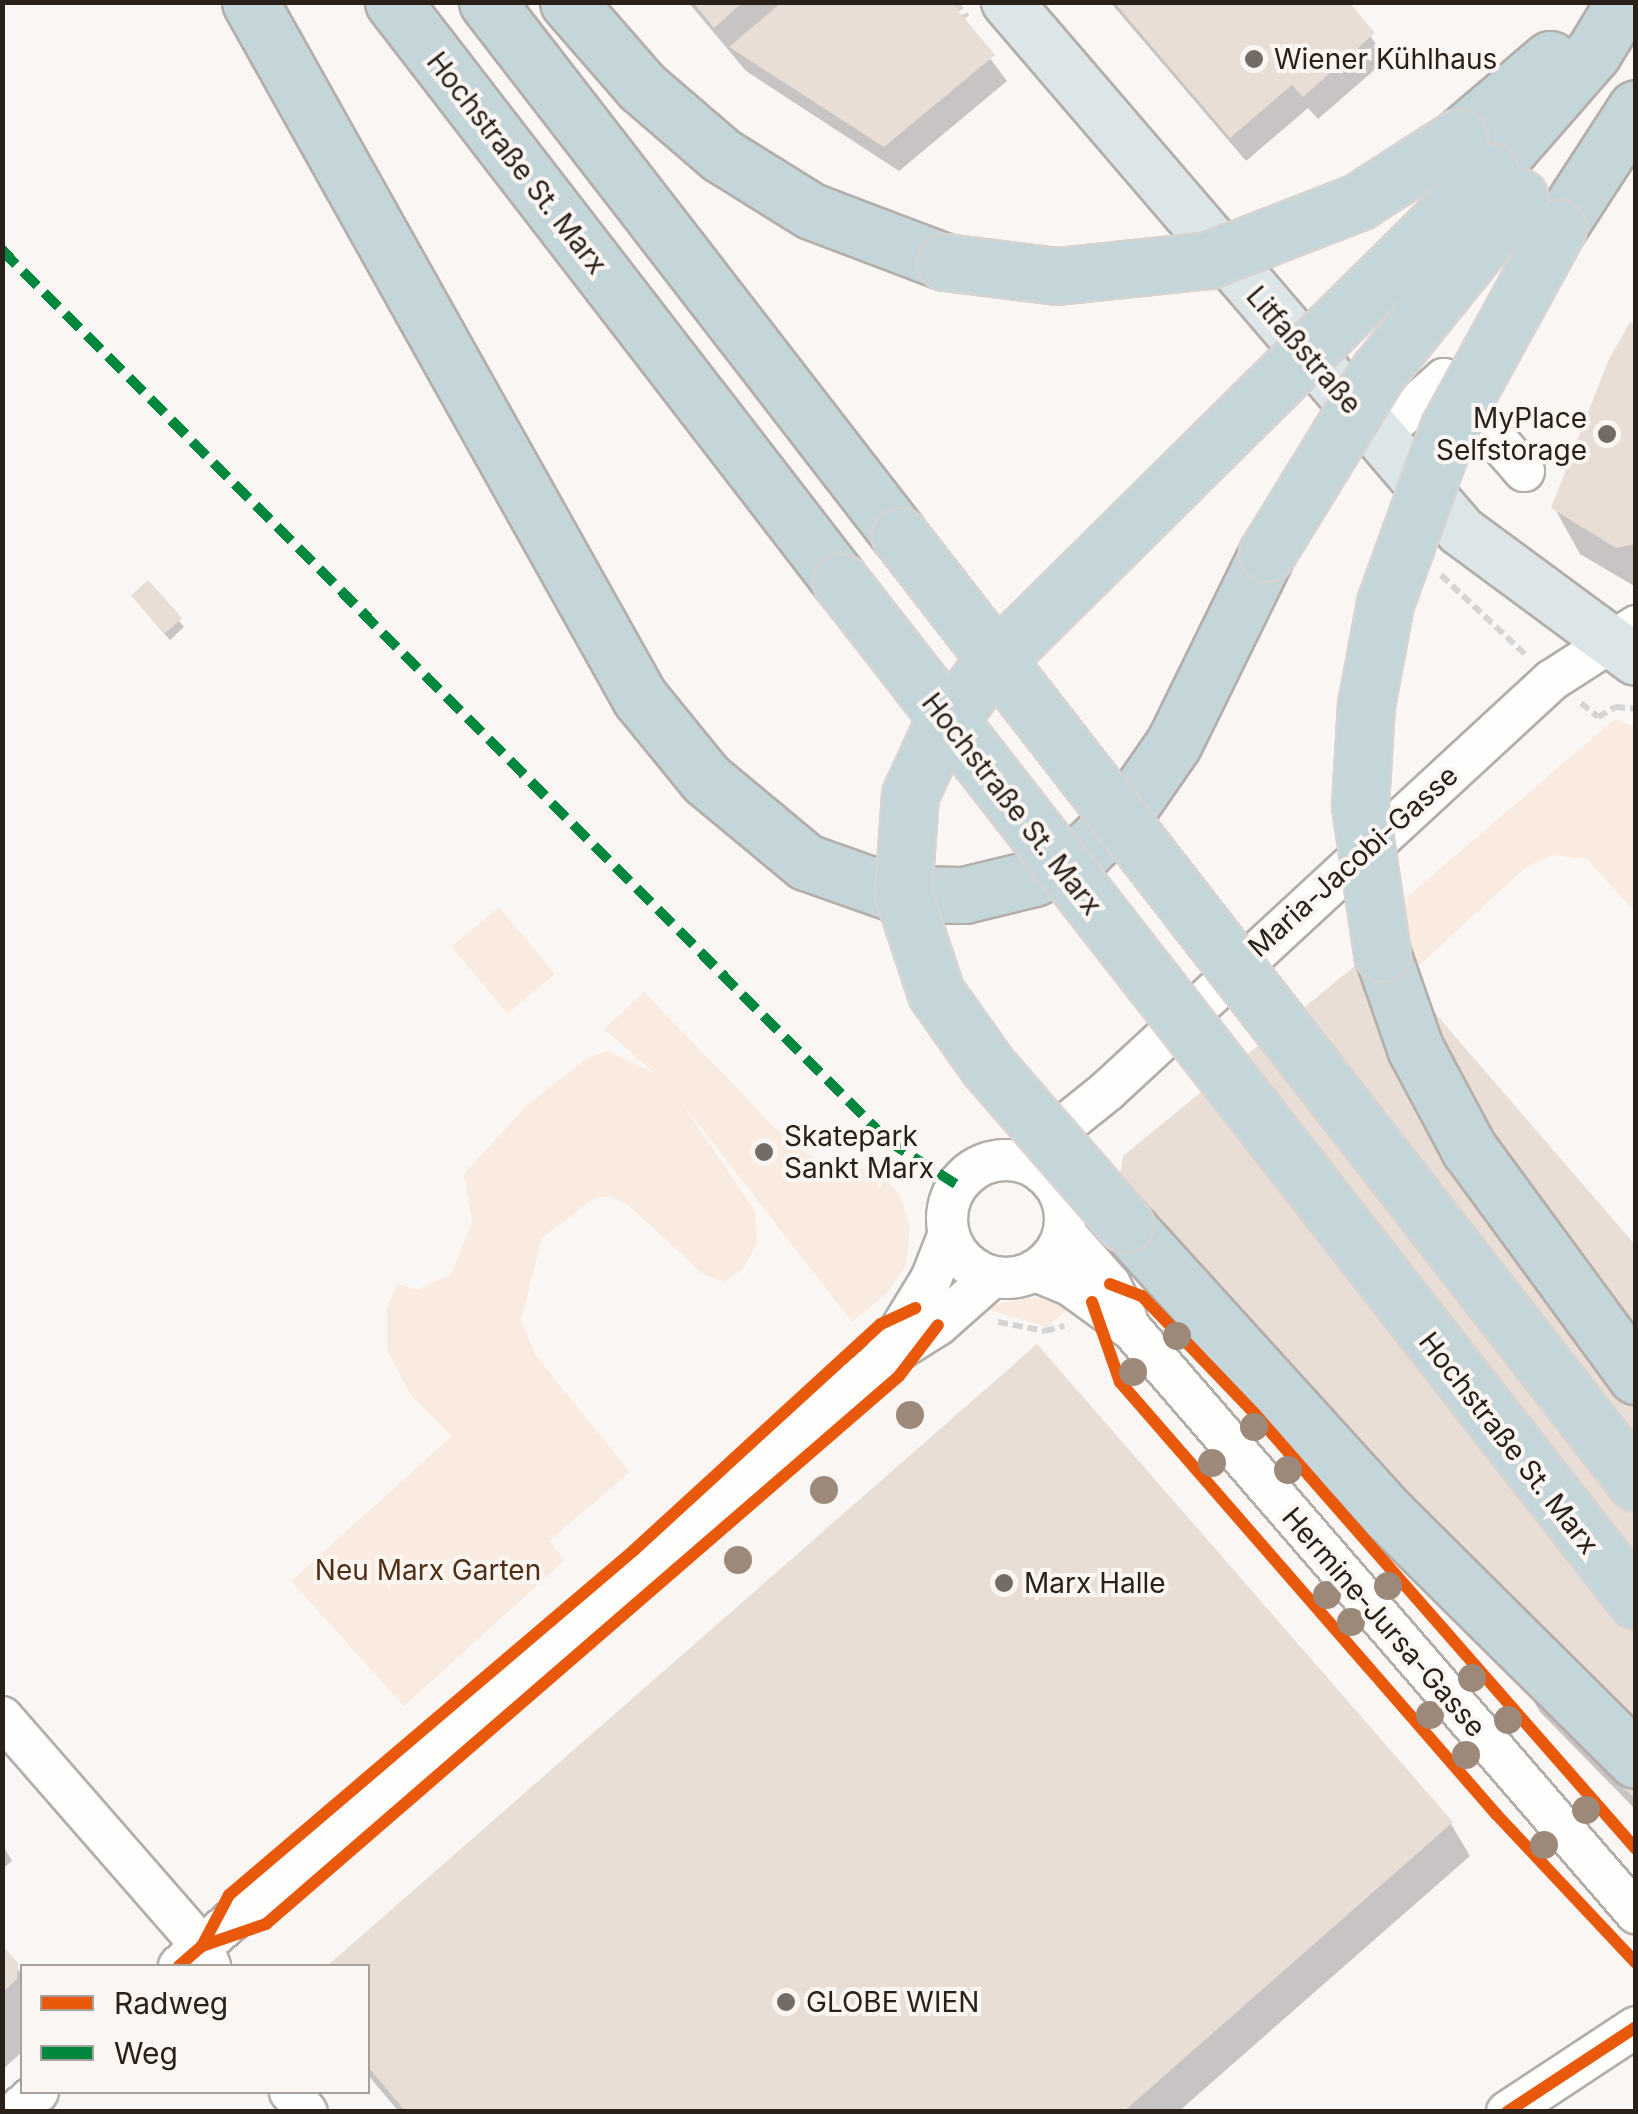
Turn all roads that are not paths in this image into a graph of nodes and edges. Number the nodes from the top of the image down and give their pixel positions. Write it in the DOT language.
graph roads {
  1 [pos="250,2"];
  2 [pos="393,2"];
  3 [pos="488,2"];
  4 [pos="568,2"];
  5 [pos="1007,2"];
  6 [pos="1611,2"];
  7 [pos="1624,2"];
  8 [pos="1636,53"];
  9 [pos="1636,108"];
  10 [pos="1506,183"];
  11 [pos="1378,436"];
  12 [pos="1524,470"];
  13 [pos="1626,642"];
  14 [pos="1107,1092"];
  15 [pos="1020,1161"];
  16 [pos="1063,1216"];
  17 [pos="948,1236"];
  18 [pos="1035,1271"];
  19 [pos="992,1277"];
  20 [pos="1132,1330"];
  21 [pos="879,1362"];
  22 [pos="1636,1376"];
  23 [pos="1636,1483"];
  24 [pos="1636,1601"];
  25 [pos="2,1717"];
  26 [pos="1636,1760"];
  27 [pos="1636,1913"];
  28 [pos="197,1960"];
  29 [pos="1636,2027"];
  30 [pos="36,2094"];
  31 [pos="15,2112"];
  32 [pos="1507,2112"];
  1 -- 10 [label="highway, bridge"];
  2 -- 24 [label="highway, Hochstraße St. Marx, bridge"];
  3 -- 23 [label="highway, bridge"];
  4 -- 10 [label="highway, bridge"];
  5 -- 11 [label="main road, Litfaßstraße"];
  6 -- 10 [label="highway"];
  7 -- 10 [label="highway"];
  8 -- 10 [label="highway"];
  9 -- 10 [label="highway"];
  10 -- 22 [label="highway, bridge"];
  10 -- 26 [label="highway, bridge"];
  11 -- 12 [label="street"];
  11 -- 13 [label="main road, Litfaßstraße"];
  13 -- 14 [label="street, Maria-Jacobi-Gasse"];
  14 -- 15 [label="street, Maria-Jacobi-Gasse"];
  14 -- 16 [label="street, Maria-Jacobi-Gasse"];
  15 -- 16 [label="street"];
  15 -- 17 [label="street"];
  16 -- 18 [label="street"];
  16 -- 20 [label="street, Hermine-Jursa-Gasse"];
  17 -- 19 [label="street"];
  17 -- 21 [label="street"];
  18 -- 19 [label="street"];
  18 -- 20 [label="street, Hermine-Jursa-Gasse"];
  19 -- 21 [label="street"];
  20 -- 27 [label="street, Hermine-Jursa-Gasse"];
  21 -- 28 [label="street"];
  25 -- 28 [label="street"];
  29 -- 32 [label="street"];
  30 -- 31 [label="street"];
}
